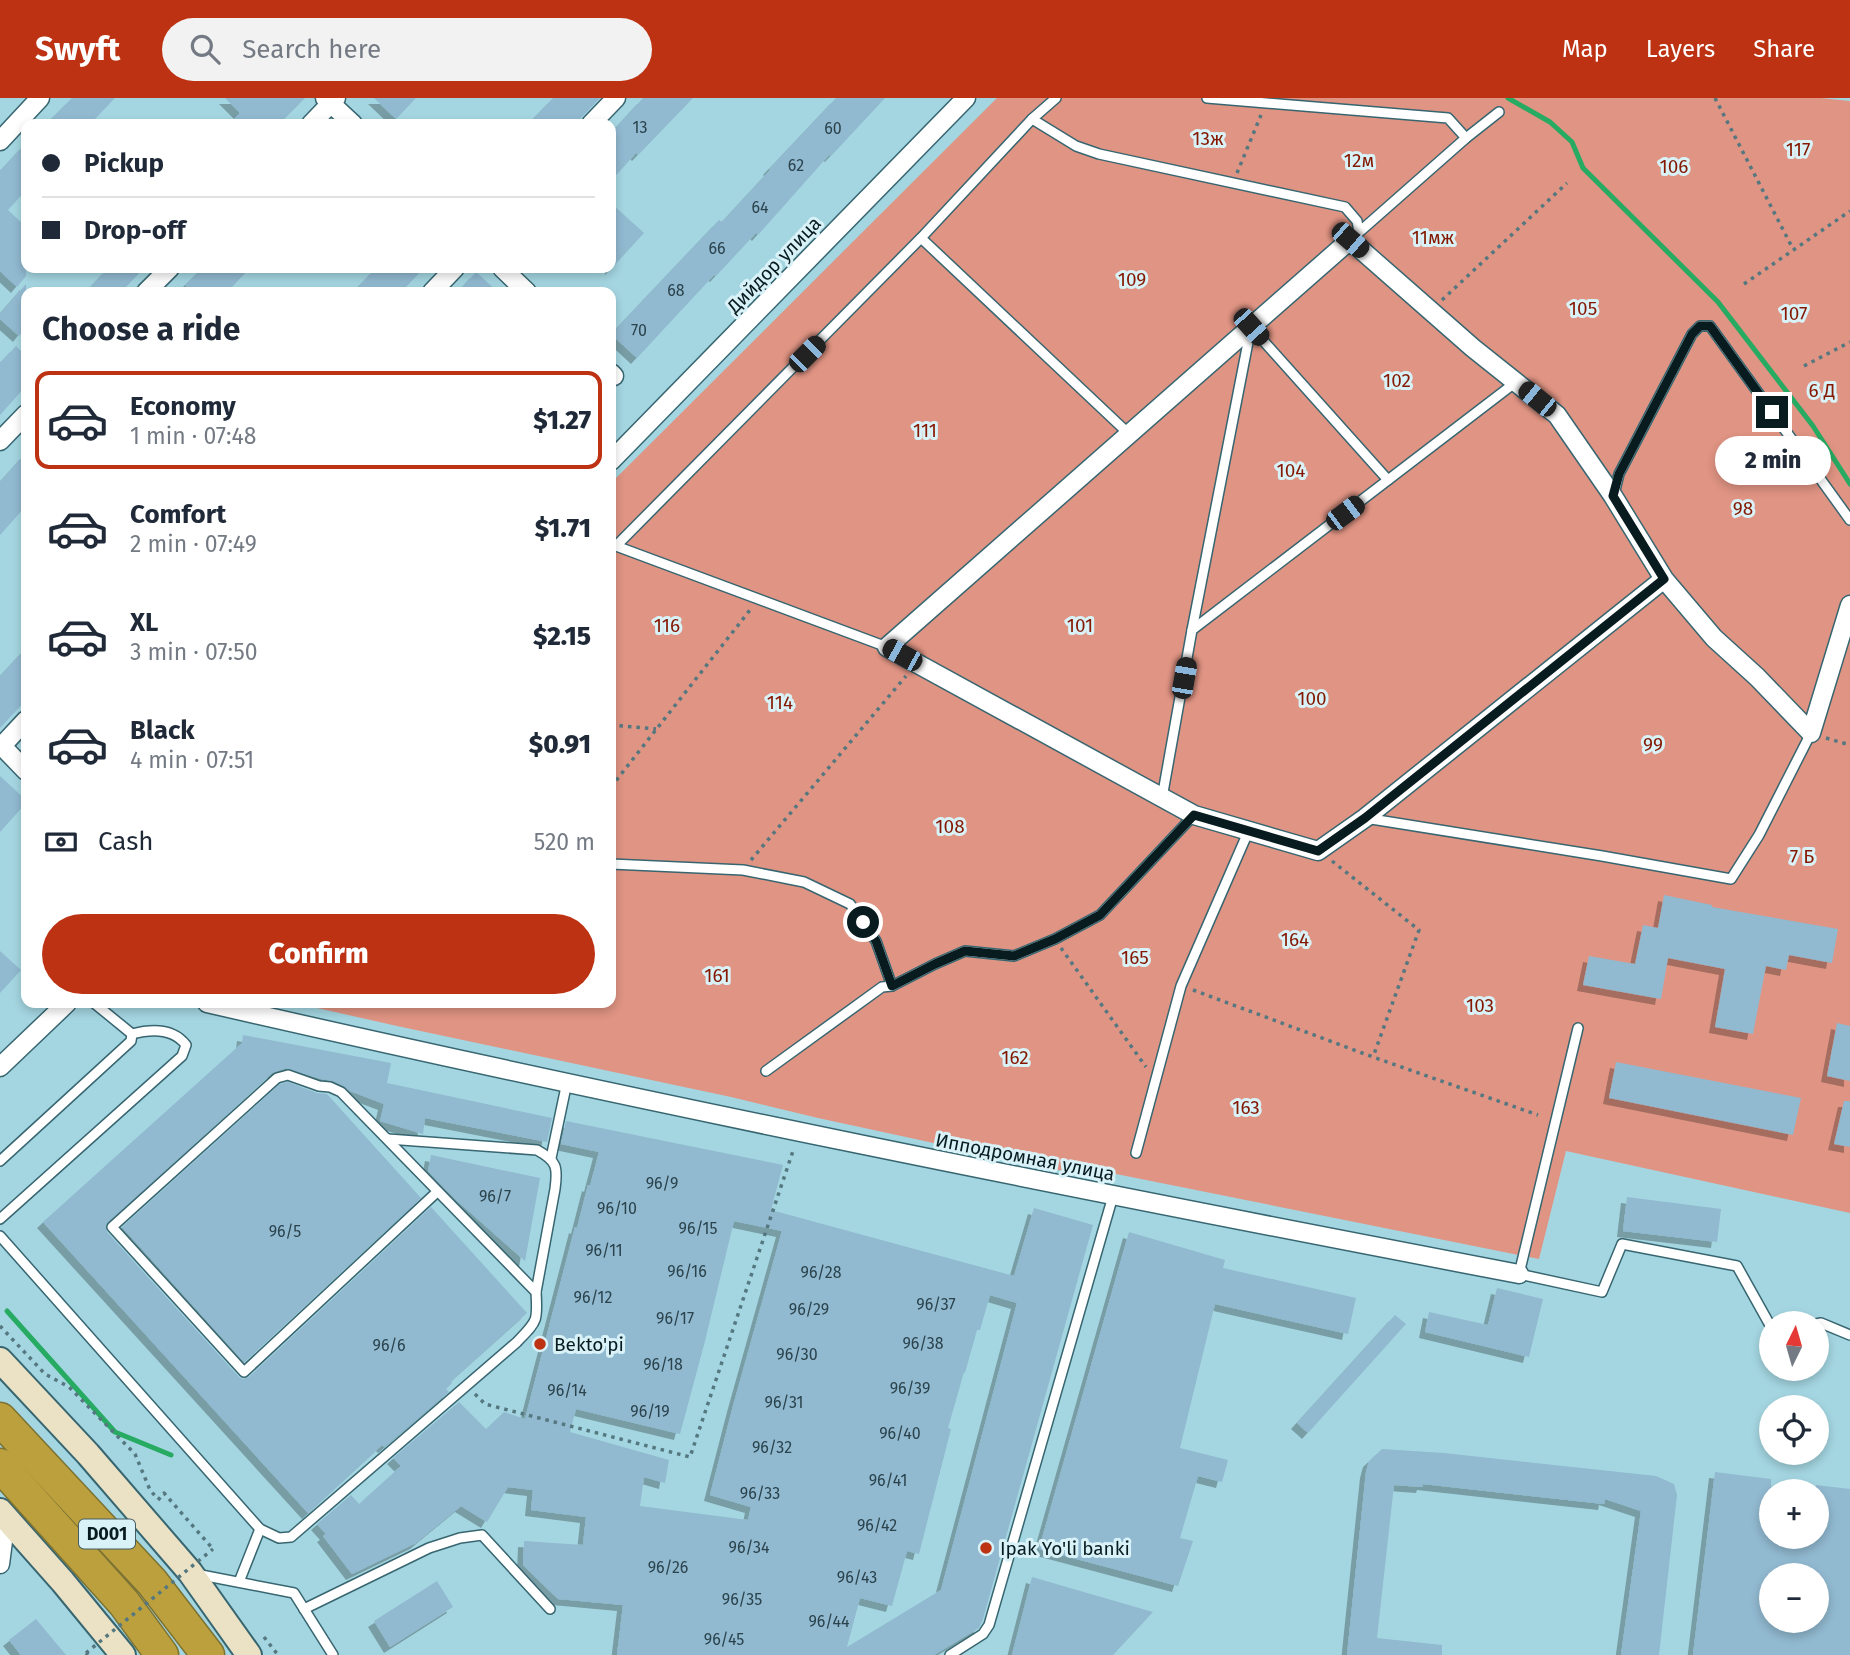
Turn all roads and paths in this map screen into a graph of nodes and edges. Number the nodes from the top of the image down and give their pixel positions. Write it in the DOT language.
graph roads {
  1 [pos="40,98"];
  2 [pos="616,98"];
  3 [pos="966,98"];
  4 [pos="1056,98"];
  5 [pos="1207,98"];
  6 [pos="1715,98"];
  7 [pos="331,100"];
  8 [pos="1265,104"];
  9 [pos="1499,112"];
  10 [pos="315,119"];
  11 [pos="348,119"];
  12 [pos="596,119"];
  13 [pos="1032,119"];
  14 [pos="1466,138"];
  15 [pos="0,141"];
  16 [pos="1233,183"];
  17 [pos="1567,183"];
  18 [pos="1850,211"];
  19 [pos="1354,236"];
  20 [pos="921,238"];
  21 [pos="1793,249"];
  22 [pos="165,273"];
  23 [pos="450,273"];
  24 [pos="507,273"];
  25 [pos="1744,284"];
  26 [pos="151,287"];
  27 [pos="437,287"];
  28 [pos="522,287"];
  29 [pos="1431,311"];
  30 [pos="1251,327"];
  31 [pos="1850,342"];
  32 [pos="1804,366"];
  33 [pos="1516,382"];
  34 [pos="21,419"];
  35 [pos="1129,434"];
  36 [pos="0,441"];
  37 [pos="616,456"];
  38 [pos="1388,480"];
  39 [pos="1613,496"];
  40 [pos="1850,520"];
  41 [pos="1664,579"];
  42 [pos="759,598"];
  43 [pos="1850,605"];
  44 [pos="1192,630"];
  45 [pos="887,647"];
  46 [pos="917,664"];
  47 [pos="21,725"];
  48 [pos="616,725"];
  49 [pos="656,729"];
  50 [pos="1811,733"];
  51 [pos="1,746"];
  52 [pos="1850,746"];
  53 [pos="21,766"];
  54 [pos="616,781"];
  55 [pos="1162,798"];
  56 [pos="1194,815"];
  57 [pos="1365,818"];
  58 [pos="1249,830"];
  59 [pos="1318,851"];
  60 [pos="616,864"];
  61 [pos="743,870"];
  62 [pos="1055,939"];
  63 [pos="892,986"];
  64 [pos="1181,986"];
  65 [pos="62,1008"];
  66 [pos="100,1008"];
  67 [pos="230,1008"];
  68 [pos="1578,1028"];
  69 [pos="132,1034"];
  70 [pos="1373,1057"];
  71 [pos="0,1067"];
  72 [pos="766,1071"];
  73 [pos="1155,1080"];
  74 [pos="567,1082"];
  75 [pos="1538,1115"];
  76 [pos="799,1133"];
  77 [pos="388,1139"];
  78 [pos="1136,1153"];
  79 [pos="551,1158"];
  80 [pos="0,1161"];
  81 [pos="437,1192"];
  82 [pos="1113,1196"];
  83 [pos="0,1219"];
  84 [pos="0,1236"];
  85 [pos="1518,1274"];
  86 [pos="536,1292"];
  87 [pos="1762,1311"];
  88 [pos="0,1326"];
  89 [pos="1829,1326"];
  90 [pos="1850,1335"];
  91 [pos="0,1360"];
  92 [pos="466,1385"];
  93 [pos="0,1419"];
  94 [pos="0,1465"];
  95 [pos="3,1514"];
  96 [pos="260,1529"];
  97 [pos="194,1561"];
  98 [pos="0,1564"];
  99 [pos="223,1579"];
  100 [pos="239,1582"];
  101 [pos="304,1609"];
  102 [pos="551,1609"];
  103 [pos="262,1633"];
  104 [pos="87,1654"];
  105 [pos="123,1655"];
  106 [pos="162,1655"];
  107 [pos="208,1655"];
  108 [pos="249,1655"];
  109 [pos="278,1655"];
  110 [pos="333,1655"];
  111 [pos="950,1655"];
  1 -- 15 [label="street"];
  2 -- 12 [label="street"];
  3 -- 37 [label="street, Дийдор улица"];
  4 -- 13 [label="lane"];
  5 -- 8 [label="lane"];
  6 -- 21 [label="path"];
  7 -- 10 [label="street"];
  7 -- 11 [label="street"];
  8 -- 14 [label="lane"];
  8 -- 16 [label="path"];
  9 -- 14 [label="lane"];
  13 -- 16 [label="lane"];
  13 -- 20 [label="lane"];
  14 -- 19 [label="lane"];
  16 -- 19 [label="lane"];
  17 -- 29 [label="path"];
  18 -- 21 [label="path"];
  19 -- 29 [label="street"];
  19 -- 30 [label="street"];
  20 -- 35 [label="lane"];
  20 -- 42 [label="lane"];
  21 -- 25 [label="path"];
  22 -- 26 [label="street"];
  23 -- 27 [label="street"];
  24 -- 28 [label="street"];
  29 -- 33 [label="street"];
  30 -- 35 [label="street"];
  30 -- 38 [label="lane"];
  30 -- 44 [label="lane"];
  31 -- 32 [label="path"];
  33 -- 38 [label="lane"];
  33 -- 39 [label="street"];
  34 -- 36 [label="street"];
  35 -- 45 [label="street"];
  38 -- 44 [label="lane"];
  39 -- 40 [label="lane"];
  39 -- 41 [label="street"];
  41 -- 50 [label="street"];
  41 -- 57 [label="street"];
  42 -- 45 [label="lane"];
  42 -- 49 [label="path"];
  43 -- 50 [label="street"];
  44 -- 55 [label="lane"];
  45 -- 46 [label="street"];
  46 -- 55 [label="street"];
  46 -- 61 [label="path"];
  47 -- 51 [label="street"];
  48 -- 49 [label="path"];
  49 -- 54 [label="path"];
  50 -- 52 [label="path"];
  50 -- 57 [label="lane"];
  51 -- 53 [label="street"];
  55 -- 56 [label="street"];
  56 -- 58 [label="street"];
  56 -- 62 [label="lane"];
  57 -- 59 [label="street"];
  58 -- 59 [label="street"];
  58 -- 64 [label="lane"];
  59 -- 70 [label="path"];
  60 -- 61 [label="lane"];
  61 -- 63 [label="lane"];
  62 -- 63 [label="lane"];
  62 -- 73 [label="path"];
  63 -- 72 [label="lane"];
  64 -- 70 [label="path"];
  64 -- 73 [label="lane"];
  65 -- 71 [label="street"];
  66 -- 69 [label="lane"];
  67 -- 74 [label="street, Ипподромная улица"];
  68 -- 85 [label="lane"];
  69 -- 80 [label="lane"];
  69 -- 83 [label="lane"];
  70 -- 75 [label="path"];
  73 -- 78 [label="lane"];
  74 -- 76 [label="street, Ипподромная улица"];
  74 -- 79 [label="lane"];
  76 -- 82 [label="street, Ипподромная улица"];
  76 -- 92 [label="path"];
  77 -- 79 [label="lane"];
  77 -- 81 [label="lane"];
  77 -- 81 [label="lane"];
  79 -- 86 [label="lane"];
  81 -- 86 [label="lane"];
  82 -- 85 [label="street, Ипподромная улица"];
  82 -- 111 [label="lane"];
  84 -- 96 [label="lane"];
  85 -- 87 [label="lane, Ипподромная улица"];
  86 -- 92 [label="lane"];
  88 -- 104 [label="path, bridge"];
  89 -- 90 [label="lane"];
  91 -- 97 [label="street"];
  92 -- 96 [label="lane"];
  93 -- 107 [label="highway, D001"];
  94 -- 106 [label="highway, D001"];
  95 -- 98 [label="street"];
  95 -- 105 [label="street"];
  96 -- 100 [label="lane"];
  97 -- 99 [label="lane"];
  97 -- 99 [label="path"];
  97 -- 108 [label="street"];
  99 -- 100 [label="lane"];
  100 -- 101 [label="lane"];
  101 -- 102 [label="lane"];
  101 -- 110 [label="lane"];
  103 -- 109 [label="path"];
}
